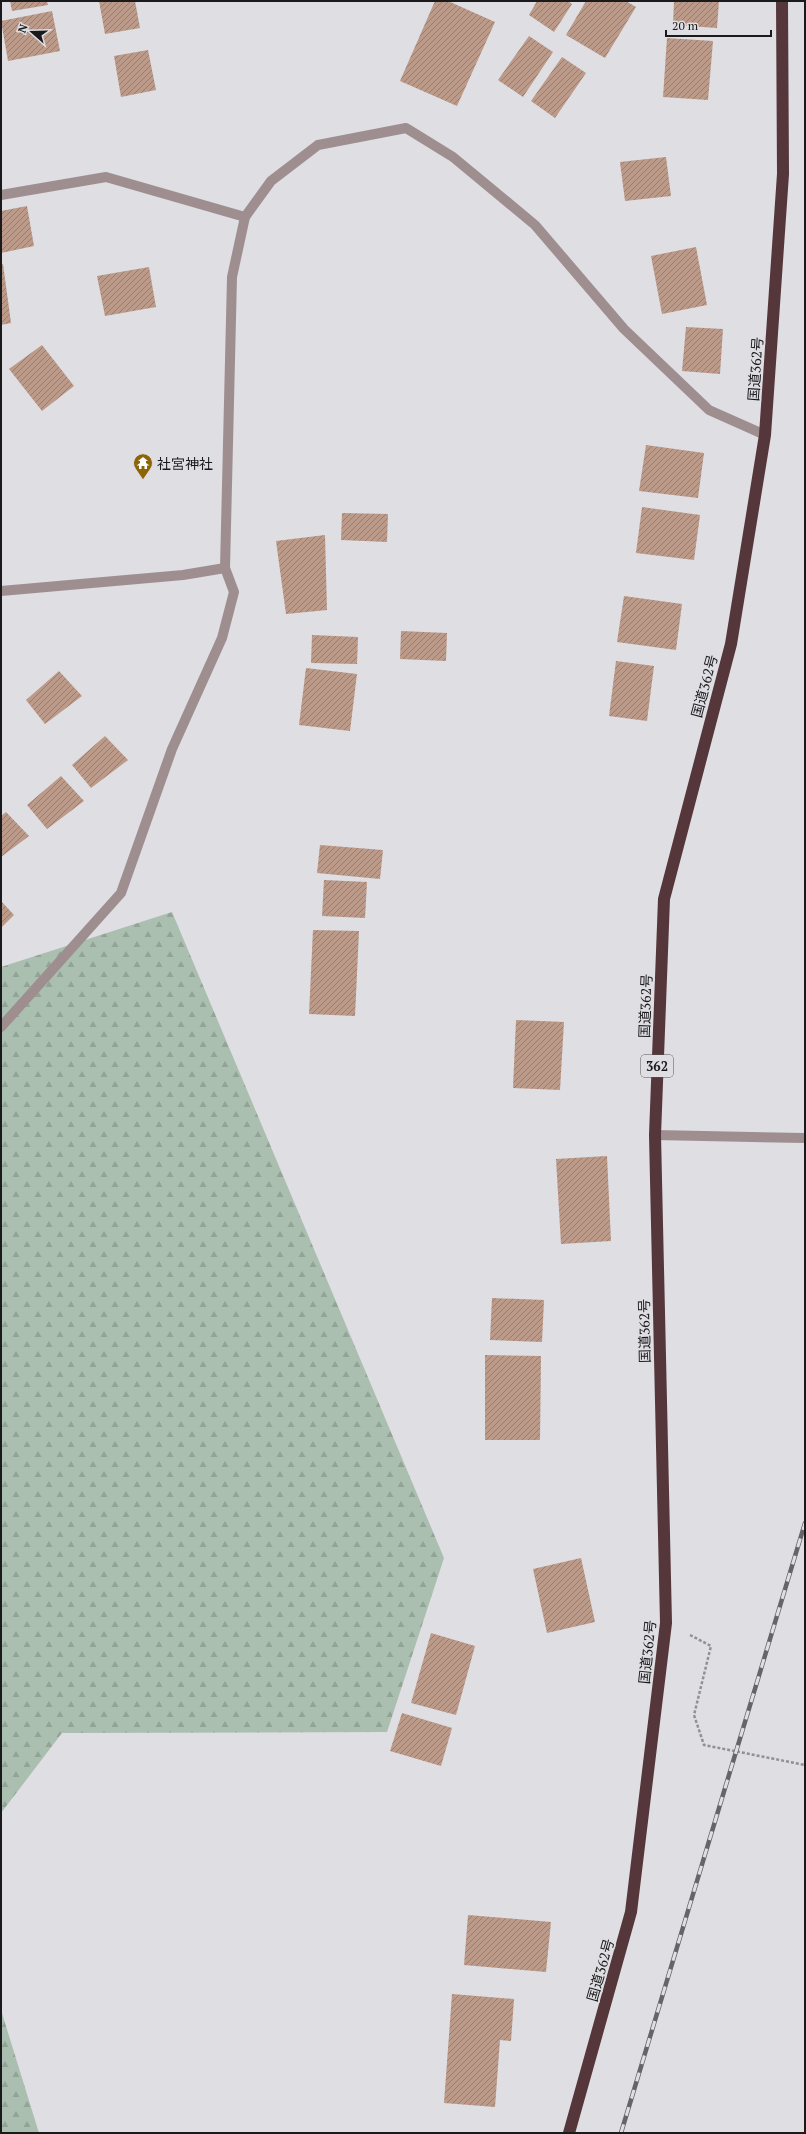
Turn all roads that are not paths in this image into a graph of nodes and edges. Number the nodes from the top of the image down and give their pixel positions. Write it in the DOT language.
graph roads {
  1 [pos="782,1"];
  2 [pos="1,195"];
  3 [pos="245,217"];
  4 [pos="765,435"];
  5 [pos="225,568"];
  6 [pos="1,591"];
  7 [pos="1,1028"];
  8 [pos="655,1135"];
  9 [pos="805,1138"];
  10 [pos="569,2133"];
  1 -- 4 [label="highway, 国道362号 / 362"];
  2 -- 3 [label="street"];
  3 -- 4 [label="street"];
  3 -- 5 [label="street"];
  4 -- 8 [label="highway, 国道362号 / 362"];
  5 -- 6 [label="street"];
  5 -- 7 [label="street"];
  8 -- 9 [label="street"];
  8 -- 10 [label="highway, 国道362号 / 362"];
}
